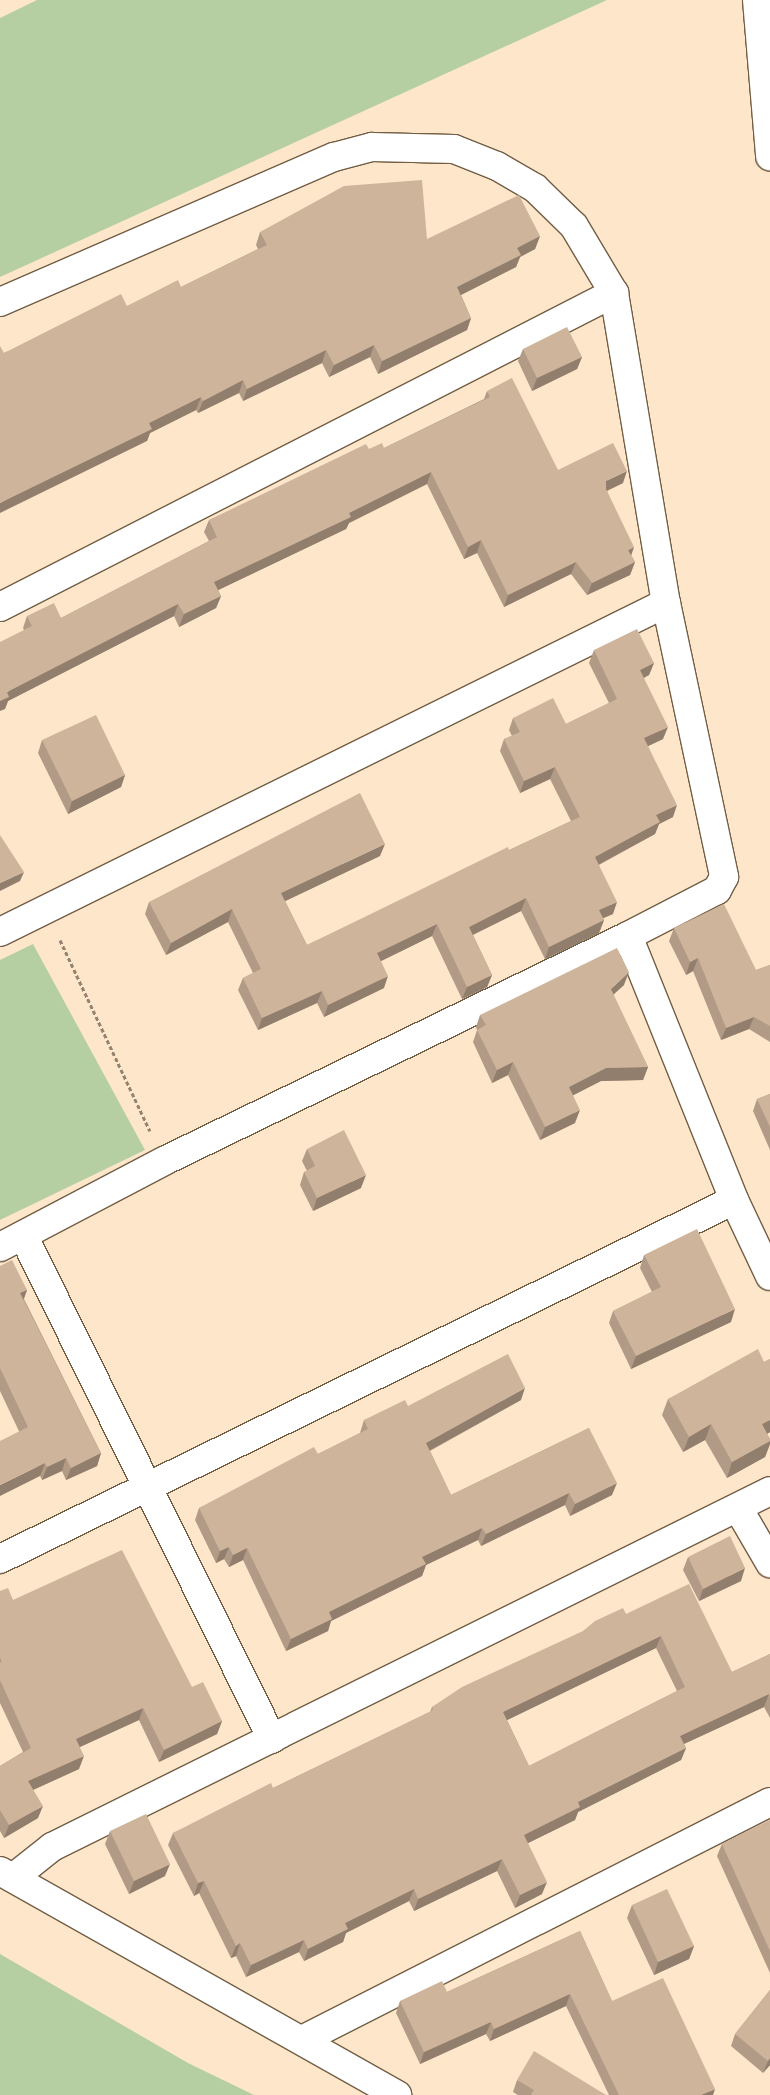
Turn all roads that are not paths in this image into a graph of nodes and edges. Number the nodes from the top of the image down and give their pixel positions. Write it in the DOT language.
graph roads {
  1 [pos="756,0"];
  2 [pos="770,156"];
  3 [pos="614,294"];
  4 [pos="0,302"];
  5 [pos="666,603"];
  6 [pos="0,607"];
  7 [pos="0,932"];
  8 [pos="628,936"];
  9 [pos="734,1200"];
  10 [pos="12,1241"];
  11 [pos="770,1276"];
  12 [pos="147,1486"];
  13 [pos="770,1491"];
  14 [pos="738,1508"];
  15 [pos="0,1559"];
  16 [pos="770,1562"];
  17 [pos="272,1739"];
  18 [pos="770,1802"];
  19 [pos="7,1875"];
  20 [pos="302,2040"];
  21 [pos="397,2095"];
  1 -- 2 [label="street"];
  3 -- 4 [label="street"];
  3 -- 5 [label="street"];
  3 -- 6 [label="street"];
  5 -- 7 [label="street"];
  5 -- 8 [label="street"];
  8 -- 9 [label="street"];
  8 -- 10 [label="street"];
  9 -- 11 [label="street"];
  9 -- 12 [label="street"];
  10 -- 12 [label="street"];
  12 -- 15 [label="street"];
  12 -- 17 [label="street"];
  13 -- 14 [label="street"];
  14 -- 16 [label="street"];
  14 -- 17 [label="street"];
  17 -- 19 [label="street"];
  18 -- 20 [label="street"];
  19 -- 20 [label="street"];
  20 -- 21 [label="street"];
}
